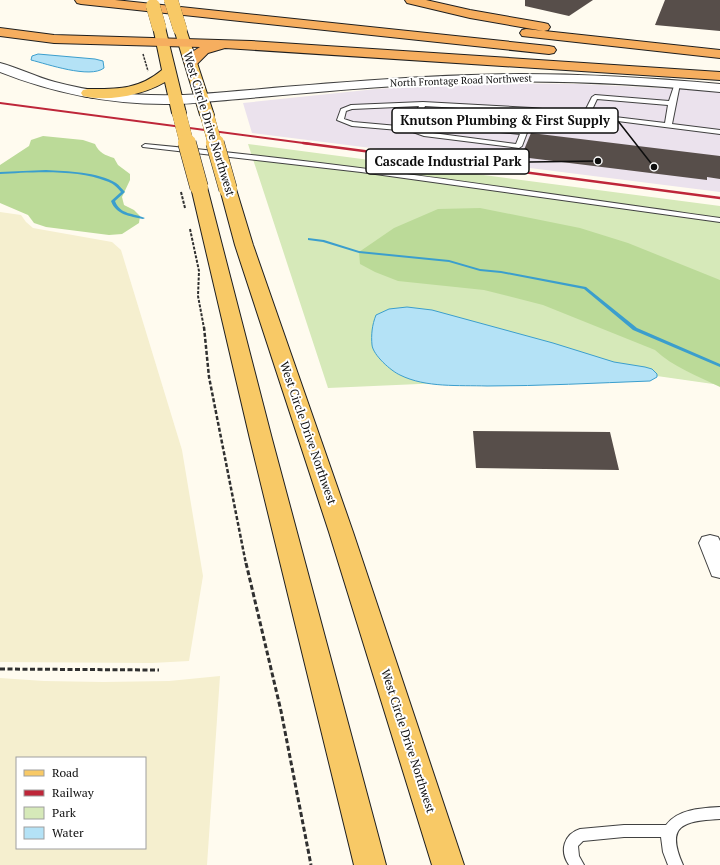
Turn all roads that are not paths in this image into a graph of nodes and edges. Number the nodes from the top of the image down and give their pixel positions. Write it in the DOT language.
graph roads {
  1 [pos="81,0"];
  2 [pos="151,0"];
  3 [pos="171,0"];
  4 [pos="411,0"];
  5 [pos="482,29"];
  6 [pos="0,32"];
  7 [pos="162,41"];
  8 [pos="184,42"];
  9 [pos="241,45"];
  10 [pos="562,52"];
  11 [pos="720,52"];
  12 [pos="593,55"];
  13 [pos="191,62"];
  14 [pos="0,67"];
  15 [pos="720,69"];
  16 [pos="170,71"];
  17 [pos="720,76"];
  18 [pos="677,84"];
  19 [pos="720,88"];
  20 [pos="88,93"];
  21 [pos="202,98"];
  22 [pos="672,103"];
  23 [pos="423,104"];
  24 [pos="178,106"];
  25 [pos="532,110"];
  26 [pos="420,113"];
  27 [pos="586,115"];
  28 [pos="530,120"];
  29 [pos="415,122"];
  30 [pos="668,126"];
  31 [pos="411,129"];
  32 [pos="525,132"];
  33 [pos="720,132"];
  34 [pos="145,146"];
  35 [pos="720,220"];
  36 [pos="710,543"];
  37 [pos="720,570"];
  38 [pos="720,813"];
  39 [pos="669,831"];
  40 [pos="370,865"];
  41 [pos="448,865"];
  42 [pos="577,865"];
  43 [pos="676,865"];
  1 -- 10 [label="highway"];
  2 -- 7 [label="main road, West Circle Drive Northwest, bridge"];
  3 -- 8 [label="main road, West Circle Drive Northwest, bridge"];
  4 -- 11 [label="highway"];
  5 -- 11 [label="highway"];
  6 -- 7 [label="highway"];
  7 -- 8 [label="highway"];
  7 -- 16 [label="main road, West Circle Drive Northwest"];
  8 -- 9 [label="highway"];
  8 -- 13 [label="main road, West Circle Drive Northwest"];
  9 -- 13 [label="highway"];
  9 -- 17 [label="highway"];
  12 -- 15 [label="highway"];
  13 -- 21 [label="main road, West Circle Drive Northwest"];
  14 -- 20 [label="street"];
  16 -- 20 [label="main road"];
  16 -- 24 [label="main road, West Circle Drive Northwest"];
  18 -- 19 [label="street, North Frontage Road Northwest"];
  18 -- 21 [label="street, North Frontage Road Northwest"];
  18 -- 22 [label="lane"];
  20 -- 24 [label="street"];
  21 -- 24 [label="street"];
  21 -- 41 [label="main road, West Circle Drive Northwest, bridge"];
  22 -- 27 [label="lane"];
  22 -- 30 [label="lane"];
  23 -- 25 [label="lane"];
  23 -- 26 [label="lane"];
  23 -- 31 [label="lane"];
  24 -- 40 [label="main road, West Circle Drive Northwest, bridge"];
  25 -- 27 [label="lane"];
  25 -- 28 [label="lane"];
  26 -- 28 [label="lane"];
  26 -- 29 [label="lane"];
  27 -- 30 [label="lane"];
  28 -- 32 [label="lane"];
  29 -- 31 [label="lane"];
  29 -- 32 [label="lane"];
  30 -- 33 [label="lane"];
  31 -- 32 [label="lane"];
  34 -- 35 [label="lane"];
  36 -- 37 [label="street"];
  38 -- 39 [label="lane"];
  39 -- 42 [label="lane"];
  39 -- 43 [label="lane"];
}
